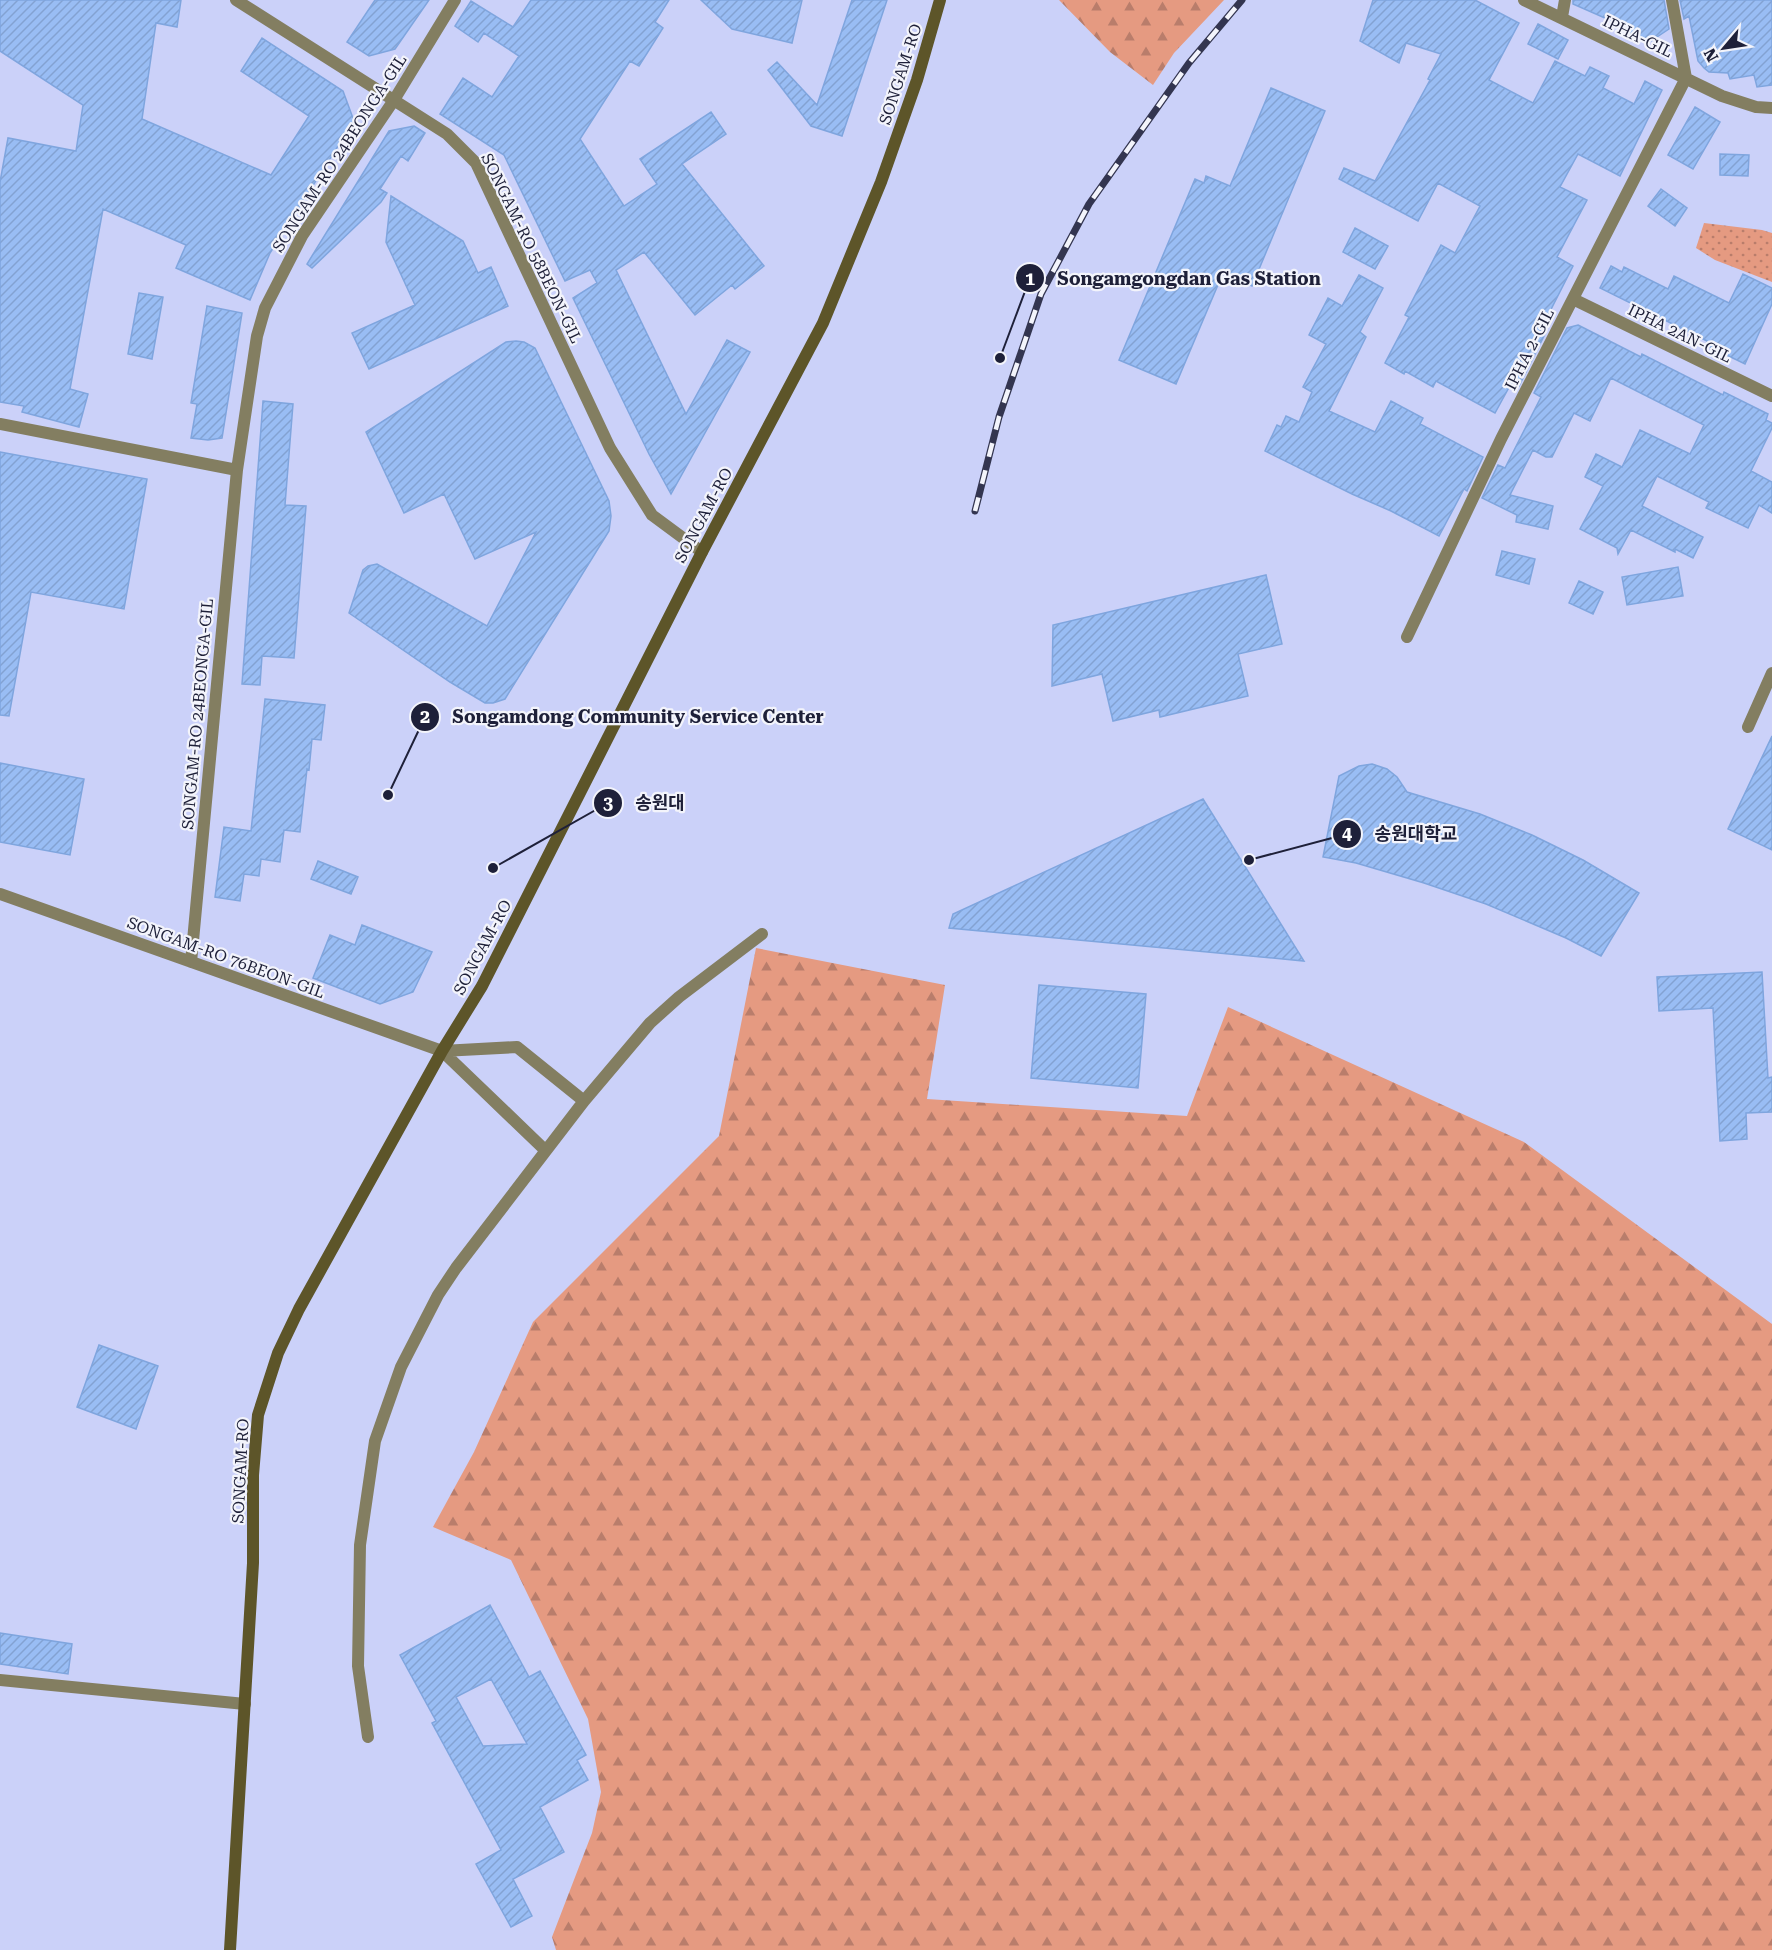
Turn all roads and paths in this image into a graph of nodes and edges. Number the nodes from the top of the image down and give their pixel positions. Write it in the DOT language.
graph roads {
  1 [pos="236,0"];
  2 [pos="455,0"];
  3 [pos="940,0"];
  4 [pos="1524,0"];
  5 [pos="1565,0"];
  6 [pos="1672,0"];
  7 [pos="1562,17"];
  8 [pos="1686,78"];
  9 [pos="394,100"];
  10 [pos="1772,108"];
  11 [pos="1573,299"];
  12 [pos="1772,396"];
  13 [pos="0,424"];
  14 [pos="237,470"];
  15 [pos="702,552"];
  16 [pos="1407,637"];
  17 [pos="1772,673"];
  18 [pos="1748,727"];
  19 [pos="0,894"];
  20 [pos="762,934"];
  21 [pos="191,962"];
  22 [pos="442,1051"];
  23 [pos="584,1101"];
  24 [pos="545,1150"];
  25 [pos="0,1680"];
  26 [pos="245,1704"];
  27 [pos="368,1737"];
  28 [pos="231,1950"];
  1 -- 9 [label="street, SONGAM-RO 58BEON-GIL"];
  2 -- 9 [label="street, SONGAM-RO 24BEONGA-GIL"];
  3 -- 15 [label="main road, SONGAM-RO"];
  4 -- 7 [label="street, IPHA-GIL"];
  5 -- 7 [label="street"];
  6 -- 8 [label="street"];
  7 -- 8 [label="street, IPHA-GIL"];
  8 -- 10 [label="street, IPHA-GIL"];
  8 -- 11 [label="street, IPHA 2-GIL"];
  9 -- 14 [label="street, SONGAM-RO 24BEONGA-GIL"];
  9 -- 15 [label="street, SONGAM-RO 58BEON-GIL"];
  11 -- 12 [label="street, IPHA 2AN-GIL"];
  11 -- 16 [label="street, IPHA 2-GIL"];
  13 -- 14 [label="street"];
  14 -- 21 [label="street, SONGAM-RO 24BEONGA-GIL"];
  15 -- 22 [label="main road, SONGAM-RO"];
  17 -- 18 [label="street"];
  19 -- 21 [label="street, SONGAM-RO 76BEON-GIL"];
  20 -- 23 [label="street"];
  21 -- 22 [label="street, SONGAM-RO 76BEON-GIL"];
  22 -- 23 [label="street"];
  22 -- 24 [label="street"];
  22 -- 26 [label="main road, SONGAM-RO"];
  23 -- 24 [label="street"];
  24 -- 27 [label="street"];
  25 -- 26 [label="street"];
  26 -- 28 [label="main road, SONGAM-RO"];
}
